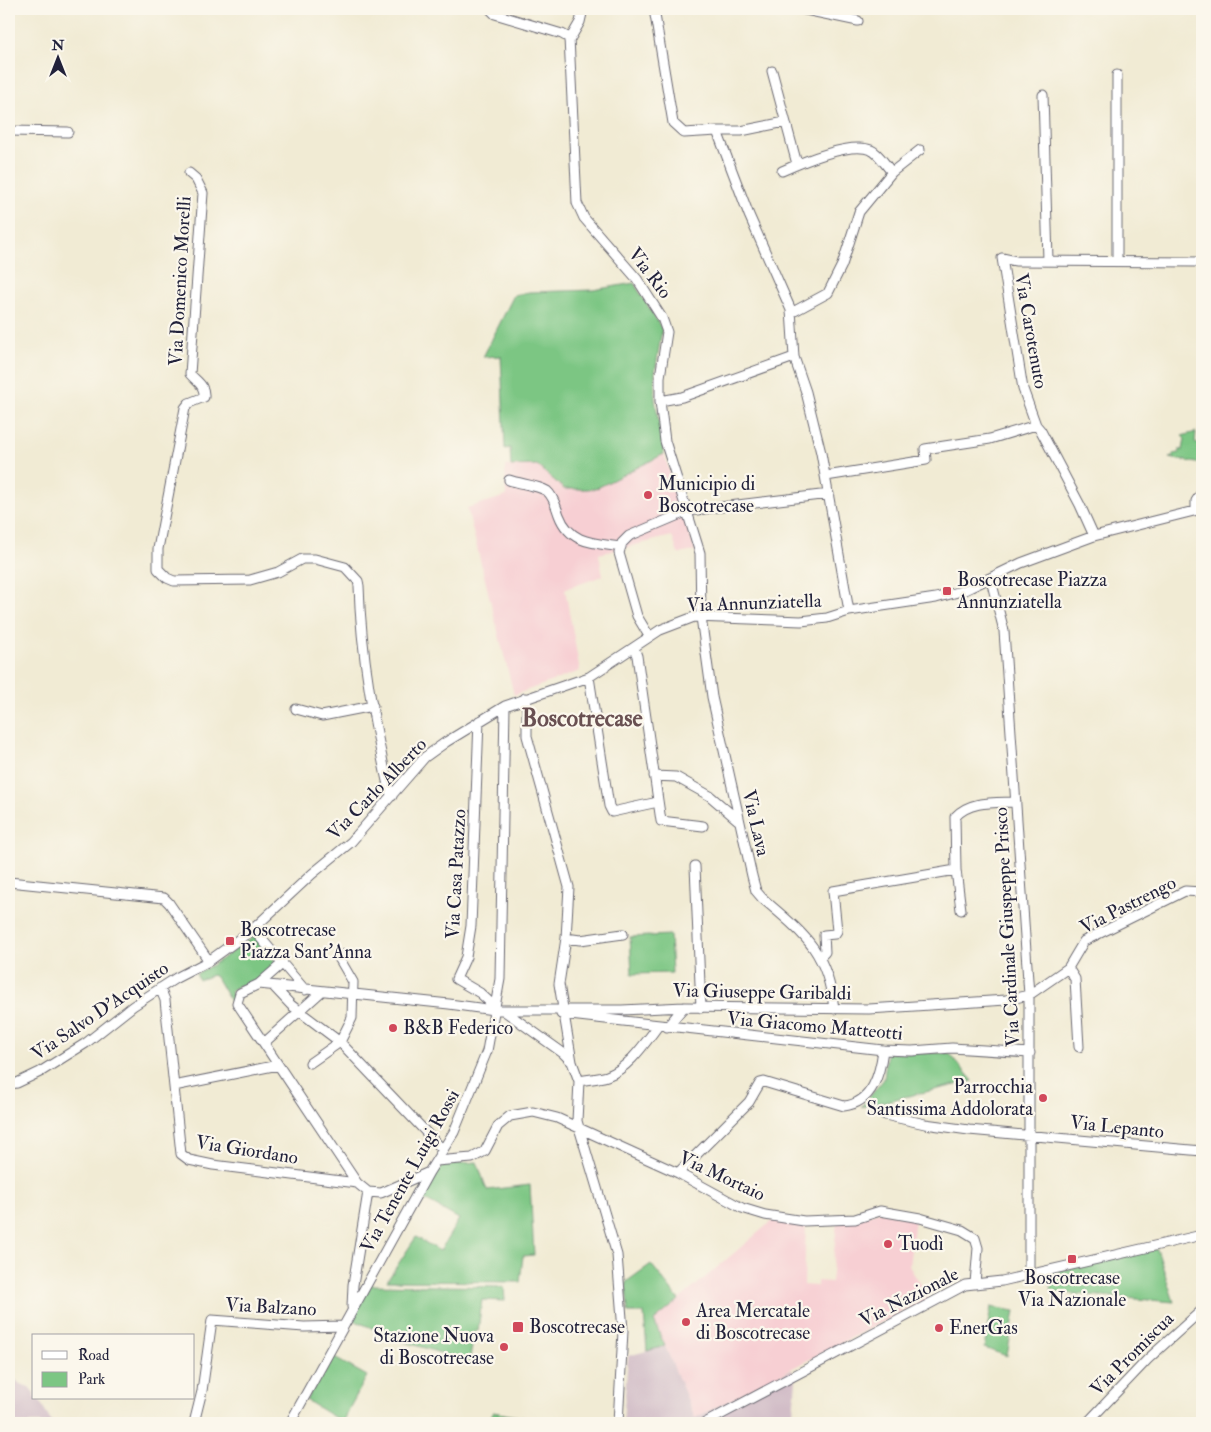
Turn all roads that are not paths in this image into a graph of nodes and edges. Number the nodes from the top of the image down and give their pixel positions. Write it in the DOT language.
graph roads {
  1 [pos="490,9"];
  2 [pos="583,9"];
  3 [pos="654,9"];
  4 [pos="800,9"];
  5 [pos="858,21"];
  6 [pos="569,42"];
  7 [pos="772,71"];
  8 [pos="1117,75"];
  9 [pos="1043,96"];
  10 [pos="784,122"];
  11 [pos="9,131"];
  12 [pos="717,131"];
  13 [pos="68,132"];
  14 [pos="920,150"];
  15 [pos="797,164"];
  16 [pos="782,171"];
  17 [pos="892,172"];
  18 [pos="189,173"];
  19 [pos="1048,260"];
  20 [pos="1117,260"];
  21 [pos="1202,262"];
  22 [pos="791,314"];
  23 [pos="794,357"];
  24 [pos="660,401"];
  25 [pos="1036,425"];
  26 [pos="826,476"];
  27 [pos="509,480"];
  28 [pos="1202,492"];
  29 [pos="829,494"];
  30 [pos="1199,510"];
  31 [pos="688,512"];
  32 [pos="1094,536"];
  33 [pos="620,547"];
  34 [pos="991,580"];
  35 [pos="849,611"];
  36 [pos="701,617"];
  37 [pos="649,636"];
  38 [pos="634,648"];
  39 [pos="589,678"];
  40 [pos="525,698"];
  41 [pos="373,706"];
  42 [pos="505,706"];
  43 [pos="296,709"];
  44 [pos="479,720"];
  45 [pos="654,776"];
  46 [pos="392,796"];
  47 [pos="658,802"];
  48 [pos="1016,802"];
  49 [pos="738,820"];
  50 [pos="703,826"];
  51 [pos="695,866"];
  52 [pos="956,870"];
  53 [pos="9,882"];
  54 [pos="1202,892"];
  55 [pos="961,910"];
  56 [pos="254,929"];
  57 [pos="623,934"];
  58 [pos="566,938"];
  59 [pos="345,954"];
  60 [pos="820,957"];
  61 [pos="209,962"];
  62 [pos="283,963"];
  63 [pos="1068,968"];
  64 [pos="259,984"];
  65 [pos="274,987"];
  66 [pos="160,988"];
  67 [pos="305,990"];
  68 [pos="321,992"];
  69 [pos="354,994"];
  70 [pos="1029,995"];
  71 [pos="684,1007"];
  72 [pos="701,1008"];
  73 [pos="497,1009"];
  74 [pos="834,1009"];
  75 [pos="300,1011"];
  76 [pos="563,1012"];
  77 [pos="663,1027"];
  78 [pos="340,1042"];
  79 [pos="264,1043"];
  80 [pos="1079,1047"];
  81 [pos="883,1050"];
  82 [pos="1030,1053"];
  83 [pos="572,1062"];
  84 [pos="310,1063"];
  85 [pos="278,1066"];
  86 [pos="579,1081"];
  87 [pos="9,1084"];
  88 [pos="174,1086"];
  89 [pos="885,1115"];
  90 [pos="579,1129"];
  91 [pos="1028,1134"];
  92 [pos="443,1150"];
  93 [pos="1202,1151"];
  94 [pos="436,1161"];
  95 [pos="429,1172"];
  96 [pos="678,1173"];
  97 [pos="357,1183"];
  98 [pos="368,1192"];
  99 [pos="1202,1235"];
  100 [pos="1029,1275"];
  101 [pos="975,1283"];
  102 [pos="352,1310"];
  103 [pos="1202,1310"];
  104 [pos="343,1326"];
  105 [pos="194,1423"];
  106 [pos="290,1423"];
  107 [pos="618,1423"];
  108 [pos="705,1423"];
  109 [pos="1087,1423"];
  1 -- 6 [label="street"];
  2 -- 6 [label="street"];
  3 -- 12 [label="street"];
  4 -- 5 [label="street"];
  6 -- 24 [label="street, Via Rio"];
  7 -- 10 [label="street"];
  8 -- 20 [label="street"];
  9 -- 19 [label="street"];
  10 -- 12 [label="street"];
  10 -- 15 [label="street"];
  11 -- 13 [label="street"];
  12 -- 22 [label="street"];
  14 -- 17 [label="street"];
  15 -- 16 [label="street"];
  15 -- 17 [label="street"];
  17 -- 22 [label="street"];
  18 -- 41 [label="street, Via Domenico Morelli"];
  19 -- 20 [label="street, Via Carotenuto"];
  19 -- 25 [label="street, Via Carotenuto"];
  20 -- 21 [label="street, Via Carotenuto"];
  22 -- 23 [label="street"];
  23 -- 24 [label="street"];
  23 -- 26 [label="street"];
  24 -- 31 [label="street, Via Rio"];
  25 -- 26 [label="street"];
  25 -- 32 [label="street, Via Carotenuto"];
  26 -- 29 [label="street"];
  27 -- 33 [label="street"];
  28 -- 30 [label="street"];
  29 -- 31 [label="street"];
  29 -- 35 [label="street"];
  30 -- 32 [label="street, Via Annunziatella"];
  31 -- 33 [label="street"];
  31 -- 36 [label="street, Via Rio"];
  32 -- 34 [label="street, Via Annunziatella"];
  33 -- 37 [label="street"];
  34 -- 35 [label="street, Via Annunziatella"];
  34 -- 48 [label="street, Via Cardinale Giuspeppe Prisco"];
  35 -- 36 [label="street, Via Annunziatella"];
  36 -- 37 [label="street, Via Annunziatella"];
  36 -- 49 [label="street, Via Lava"];
  37 -- 38 [label="street, Via Annunziatella"];
  38 -- 39 [label="street, Via Annunziatella"];
  38 -- 45 [label="street"];
  39 -- 40 [label="street, Via Annunziatella"];
  39 -- 47 [label="street"];
  40 -- 42 [label="street, Via Annunziatella"];
  40 -- 58 [label="street"];
  41 -- 43 [label="street"];
  41 -- 46 [label="street, Via Domenico Morelli"];
  42 -- 44 [label="street, Via Carlo Alberto"];
  42 -- 73 [label="street, Via Tenente Luigi Rossi"];
  44 -- 46 [label="street, Via Carlo Alberto"];
  44 -- 73 [label="street, Via Casa Patazzo"];
  45 -- 47 [label="street"];
  45 -- 49 [label="street"];
  46 -- 56 [label="street, Via Carlo Alberto"];
  47 -- 50 [label="street"];
  48 -- 52 [label="street"];
  48 -- 70 [label="street, Via Cardinale Giuspeppe Prisco"];
  49 -- 60 [label="street, Via Lava"];
  51 -- 72 [label="street"];
  52 -- 55 [label="street"];
  52 -- 60 [label="street"];
  53 -- 61 [label="street"];
  54 -- 63 [label="street, Via Pastrengo"];
  56 -- 61 [label="street, Via Carlo Alberto"];
  56 -- 62 [label="street"];
  57 -- 58 [label="street"];
  58 -- 76 [label="street"];
  59 -- 69 [label="street"];
  60 -- 74 [label="street, Via Lava"];
  61 -- 66 [label="street, Via Salvo D'Acquisto"];
  62 -- 64 [label="street"];
  62 -- 67 [label="street"];
  63 -- 70 [label="street, Via Pastrengo"];
  63 -- 80 [label="street"];
  64 -- 65 [label="street"];
  64 -- 79 [label="street"];
  65 -- 67 [label="street"];
  65 -- 75 [label="street"];
  66 -- 87 [label="street, Via Salvo D'Acquisto"];
  66 -- 88 [label="street, Via Giordano"];
  67 -- 68 [label="street"];
  68 -- 69 [label="street"];
  68 -- 75 [label="street"];
  69 -- 73 [label="street"];
  69 -- 78 [label="street"];
  70 -- 74 [label="street, Via Giuseppe Garibaldi"];
  70 -- 82 [label="street, Via Cardinale Giuspeppe Prisco"];
  71 -- 72 [label="street, Via Giuseppe Garibaldi"];
  71 -- 76 [label="street, Via Giuseppe Garibaldi"];
  71 -- 77 [label="street"];
  72 -- 74 [label="street, Via Giuseppe Garibaldi"];
  73 -- 76 [label="street, Via Giacomo Matteotti"];
  73 -- 83 [label="street"];
  73 -- 92 [label="street, Via Tenente Luigi Rossi"];
  75 -- 78 [label="street"];
  75 -- 79 [label="street"];
  76 -- 77 [label="street, Via Giacomo Matteotti"];
  76 -- 83 [label="street"];
  77 -- 81 [label="street, Via Giacomo Matteotti"];
  77 -- 86 [label="street"];
  78 -- 84 [label="street"];
  78 -- 92 [label="street"];
  79 -- 85 [label="street"];
  81 -- 82 [label="street, Via Giacomo Matteotti"];
  81 -- 96 [label="street"];
  82 -- 91 [label="street, Via Cardinale Giuspeppe Prisco"];
  83 -- 86 [label="street"];
  85 -- 88 [label="street"];
  85 -- 97 [label="street"];
  86 -- 90 [label="street"];
  88 -- 97 [label="street, Via Giordano"];
  89 -- 91 [label="street, Via Lepanto"];
  90 -- 94 [label="street, Via Mortaio"];
  90 -- 96 [label="street, Via Mortaio"];
  90 -- 107 [label="street"];
  91 -- 93 [label="street, Via Lepanto"];
  91 -- 100 [label="street, Via Cardinale Giuspeppe Prisco"];
  92 -- 94 [label="street, Via Tenente Luigi Rossi"];
  94 -- 95 [label="street, Via Tenente Luigi Rossi"];
  95 -- 98 [label="street"];
  95 -- 102 [label="street, Via Tenente Luigi Rossi"];
  96 -- 101 [label="street, Via Mortaio"];
  97 -- 98 [label="street"];
  98 -- 102 [label="street"];
  99 -- 100 [label="street, Via Nazionale"];
  100 -- 101 [label="street, Via Nazionale"];
  101 -- 108 [label="street, Via Nazionale"];
  102 -- 104 [label="street, Via Tenente Luigi Rossi"];
  103 -- 109 [label="street, Via Promiscua"];
  104 -- 105 [label="street, Via Balzano"];
  104 -- 106 [label="street, Via Tenente Luigi Rossi"];
}
